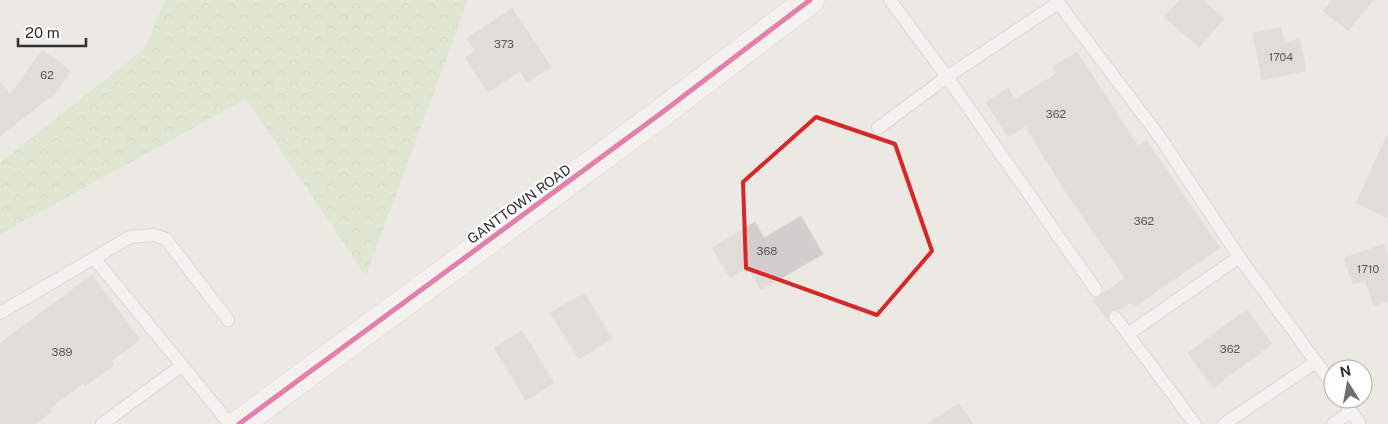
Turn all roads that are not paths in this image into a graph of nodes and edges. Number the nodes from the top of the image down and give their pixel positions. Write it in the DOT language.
graph roads {
  1 [pos="810,0"];
  2 [pos="890,0"];
  3 [pos="1057,1"];
  4 [pos="947,76"];
  5 [pos="878,128"];
  6 [pos="1239,257"];
  7 [pos="94,258"];
  8 [pos="1096,290"];
  9 [pos="0,313"];
  10 [pos="1115,317"];
  11 [pos="228,320"];
  12 [pos="1128,334"];
  13 [pos="1316,362"];
  14 [pos="181,366"];
  15 [pos="1323,372"];
  16 [pos="1351,411"];
  17 [pos="102,424"];
  18 [pos="230,424"];
  19 [pos="239,424"];
  20 [pos="1195,424"];
  21 [pos="1224,424"];
  22 [pos="1332,424"];
  23 [pos="1360,424"];
  1 -- 19 [label="street, GANTTOWN ROAD"];
  2 -- 4 [label="lane"];
  3 -- 4 [label="lane"];
  3 -- 6 [label="lane"];
  4 -- 5 [label="lane"];
  4 -- 8 [label="lane"];
  6 -- 12 [label="lane"];
  6 -- 13 [label="lane"];
  7 -- 9 [label="lane"];
  7 -- 11 [label="lane"];
  7 -- 14 [label="lane"];
  10 -- 12 [label="lane"];
  12 -- 20 [label="lane"];
  13 -- 15 [label="lane"];
  13 -- 21 [label="lane"];
  14 -- 17 [label="lane"];
  14 -- 18 [label="lane"];
  16 -- 22 [label="lane"];
  16 -- 23 [label="lane"];
}
